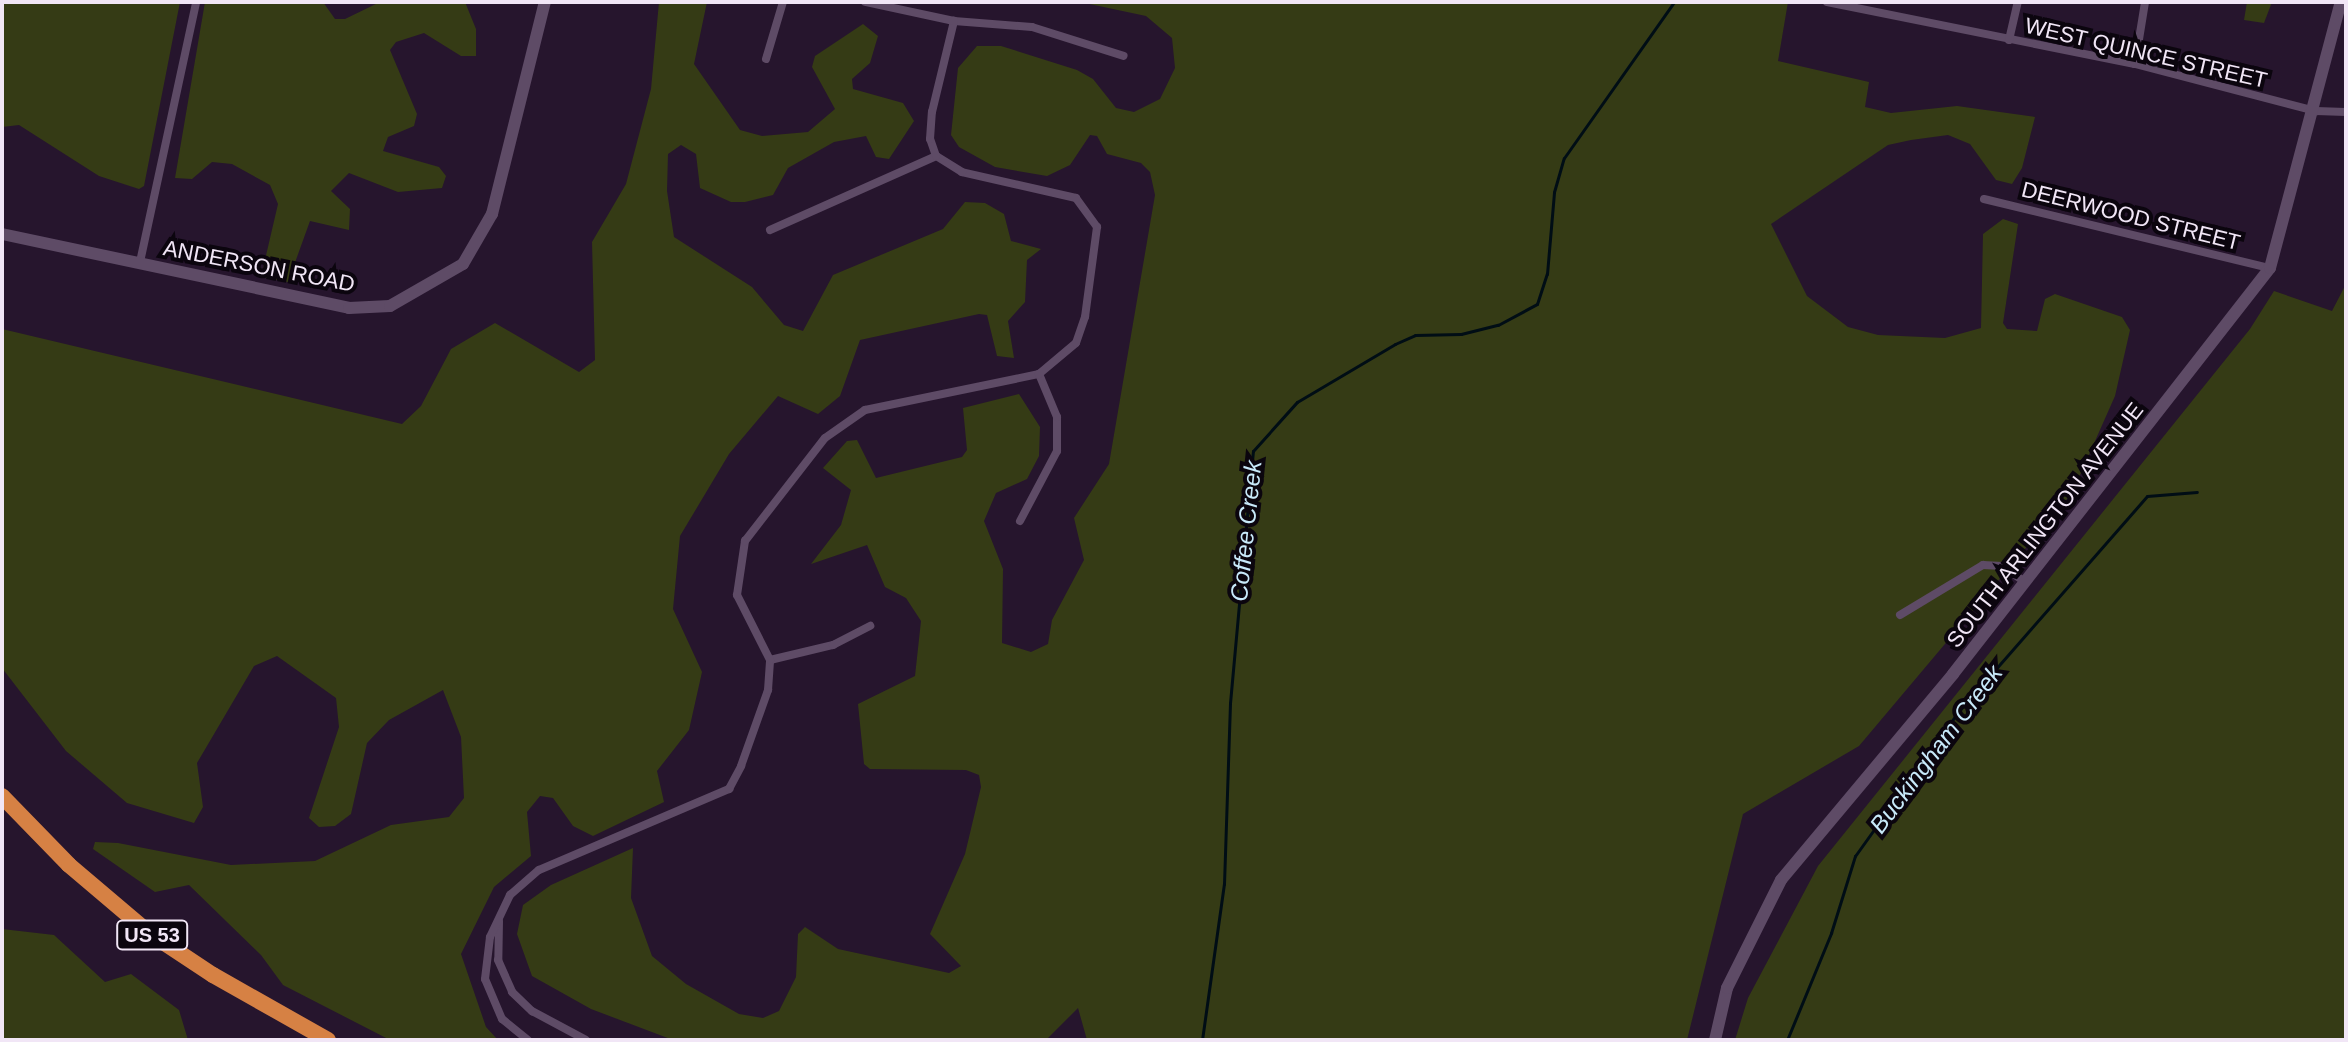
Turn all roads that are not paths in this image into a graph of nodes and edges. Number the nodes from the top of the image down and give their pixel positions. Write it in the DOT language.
graph roads {
  1 [pos="196,2"];
  2 [pos="545,2"];
  3 [pos="783,2"];
  4 [pos="865,2"];
  5 [pos="1827,2"];
  6 [pos="2018,2"];
  7 [pos="2145,2"];
  8 [pos="2341,2"];
  9 [pos="954,21"];
  10 [pos="2009,40"];
  11 [pos="1124,56"];
  12 [pos="766,59"];
  13 [pos="2135,64"];
  14 [pos="2316,111"];
  15 [pos="2346,112"];
  16 [pos="936,156"];
  17 [pos="1984,199"];
  18 [pos="770,230"];
  19 [pos="2,234"];
  20 [pos="140,262"];
  21 [pos="2270,268"];
  22 [pos="1039,374"];
  23 [pos="1020,521"];
  24 [pos="2025,582"];
  25 [pos="1900,615"];
  26 [pos="870,626"];
  27 [pos="770,660"];
  28 [pos="2,796"];
  29 [pos="502,908"];
  30 [pos="308,1035"];
  31 [pos="328,1040"];
  32 [pos="528,1040"];
  33 [pos="586,1040"];
  34 [pos="1715,1040"];
  1 -- 20 [label="street"];
  2 -- 20 [label="main road, ANDERSON ROAD"];
  3 -- 12 [label="street"];
  4 -- 9 [label="street"];
  5 -- 10 [label="street, WEST QUINCE STREET"];
  6 -- 10 [label="street"];
  7 -- 13 [label="street"];
  8 -- 14 [label="main road, SOUTH ARLINGTON AVENUE"];
  9 -- 11 [label="street"];
  9 -- 16 [label="street"];
  10 -- 13 [label="street, WEST QUINCE STREET"];
  13 -- 14 [label="street, WEST QUINCE STREET"];
  14 -- 15 [label="street, WEST QUINCE STREET"];
  14 -- 21 [label="main road, SOUTH ARLINGTON AVENUE"];
  16 -- 18 [label="street"];
  16 -- 22 [label="street"];
  17 -- 21 [label="street, DEERWOOD STREET"];
  19 -- 20 [label="main road, ANDERSON ROAD"];
  21 -- 24 [label="main road, SOUTH ARLINGTON AVENUE"];
  22 -- 23 [label="street"];
  22 -- 27 [label="street"];
  24 -- 25 [label="street"];
  24 -- 34 [label="main road, SOUTH ARLINGTON AVENUE"];
  26 -- 27 [label="street"];
  27 -- 29 [label="street"];
  28 -- 30 [label="highway, US 53"];
  29 -- 32 [label="street"];
  29 -- 33 [label="street"];
  30 -- 31 [label="highway, US 53"];
}
